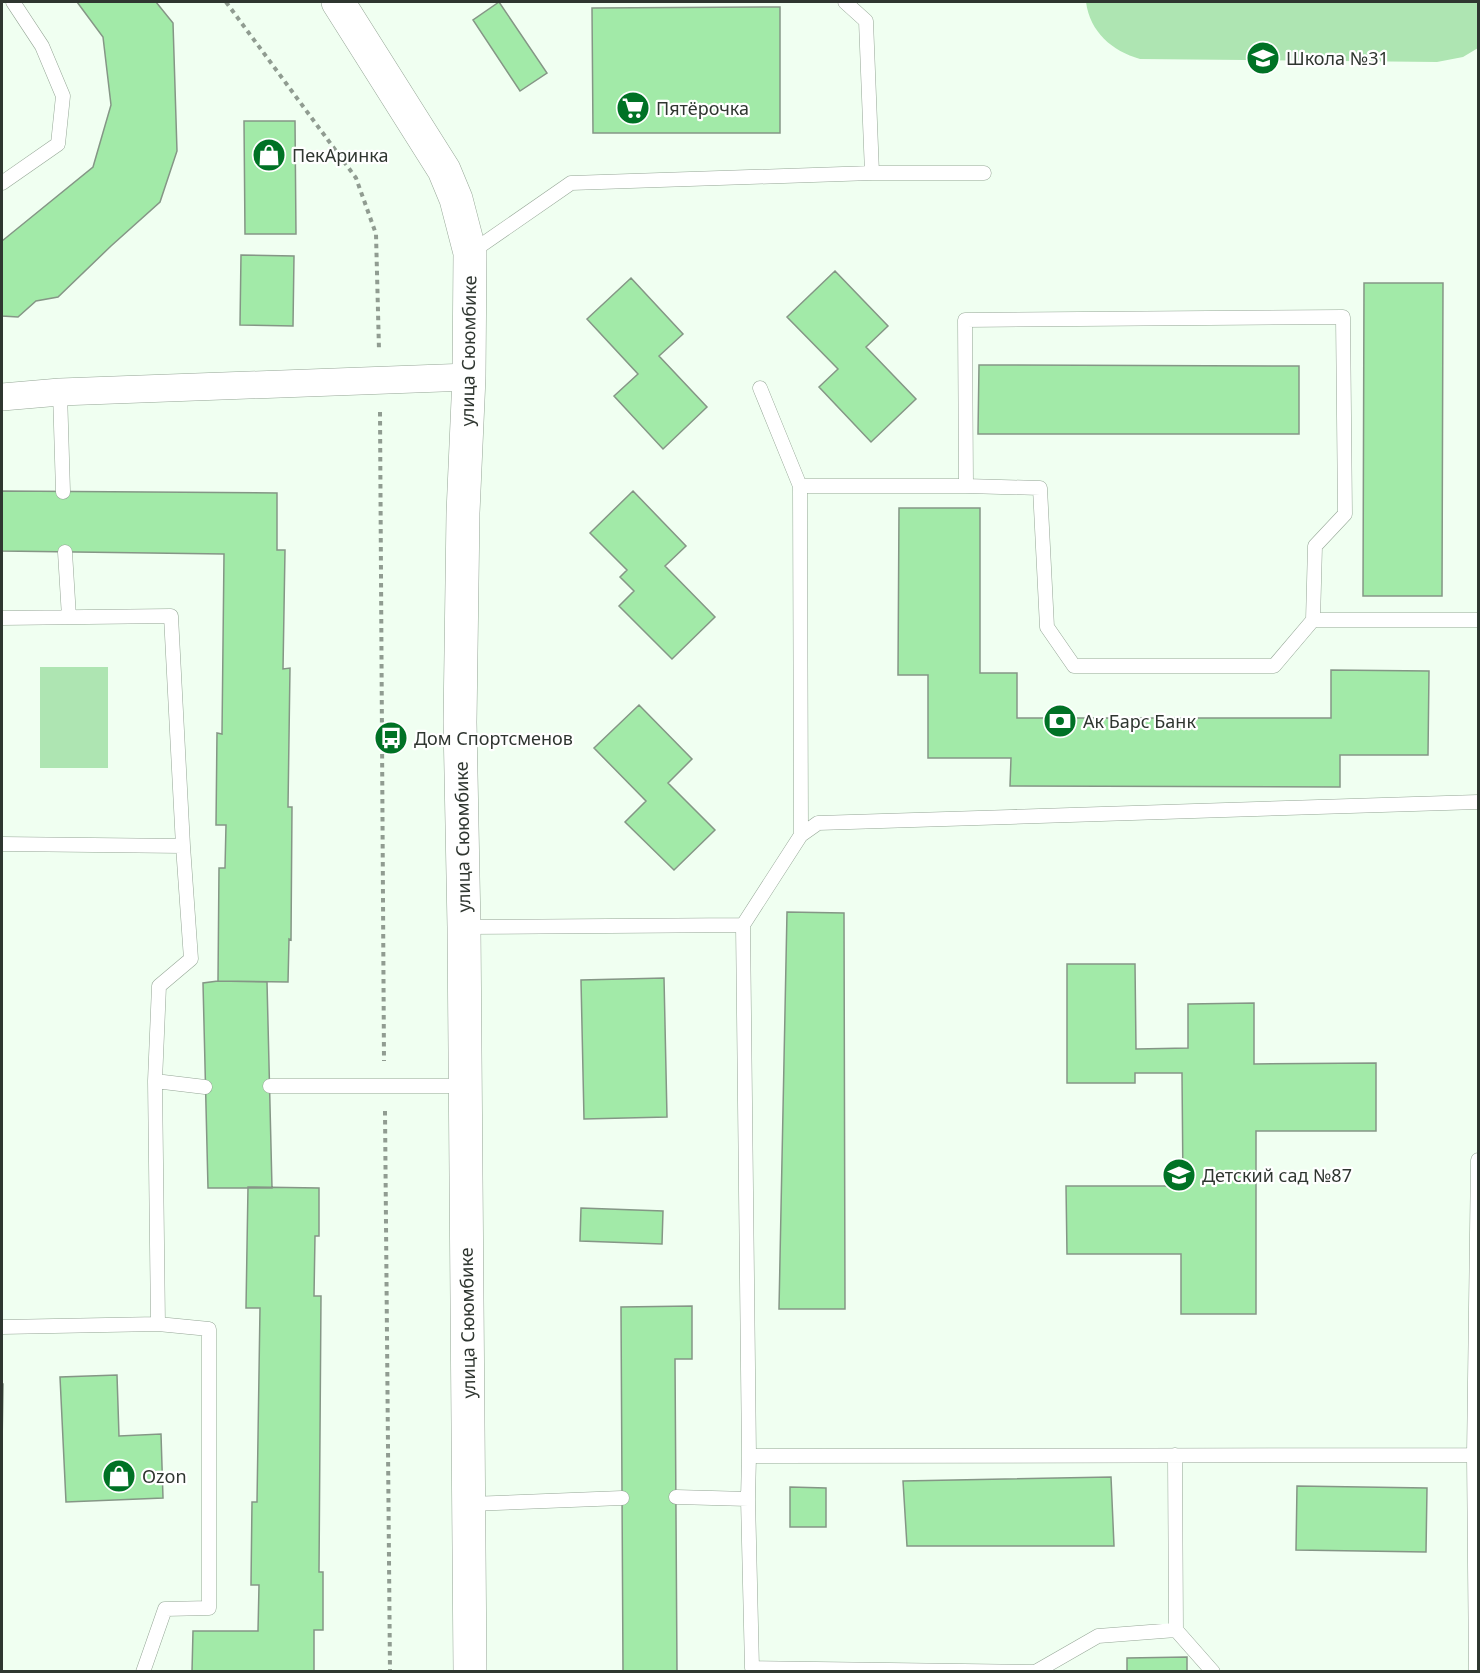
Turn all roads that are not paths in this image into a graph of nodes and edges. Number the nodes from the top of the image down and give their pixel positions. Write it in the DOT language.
graph roads {
  1 [pos="13,2"];
  2 [pos="338,2"];
  3 [pos="845,2"];
  4 [pos="872,173"];
  5 [pos="984,173"];
  6 [pos="2,183"];
  7 [pos="470,253"];
  8 [pos="470,377"];
  9 [pos="760,388"];
  10 [pos="60,392"];
  11 [pos="2,397"];
  12 [pos="800,486"];
  13 [pos="966,486"];
  14 [pos="63,492"];
  15 [pos="65,552"];
  16 [pos="69,617"];
  17 [pos="2,618"];
  18 [pos="1313,620"];
  19 [pos="1479,620"];
  20 [pos="1479,802"];
  21 [pos="801,835"];
  22 [pos="2,844"];
  23 [pos="183,846"];
  24 [pos="743,925"];
  25 [pos="464,927"];
  26 [pos="155,1081"];
  27 [pos="270,1086"];
  28 [pos="465,1086"];
  29 [pos="205,1087"];
  30 [pos="1479,1160"];
  31 [pos="158,1324"];
  32 [pos="2,1327"];
  33 [pos="1175,1455"];
  34 [pos="1474,1455"];
  35 [pos="749,1456"];
  36 [pos="676,1497"];
  37 [pos="622,1498"];
  38 [pos="748,1499"];
  39 [pos="469,1504"];
  40 [pos="1176,1630"];
  41 [pos="143,1671"];
  42 [pos="470,1671"];
  43 [pos="1036,1671"];
  44 [pos="1214,1671"];
  45 [pos="1476,1671"];
  1 -- 6 [label="lane"];
  2 -- 7 [label="street, улица Сююмбике"];
  3 -- 4 [label="lane"];
  4 -- 5 [label="lane"];
  4 -- 7 [label="lane"];
  7 -- 8 [label="street, улица Сююмбике"];
  8 -- 10 [label="street"];
  8 -- 25 [label="street, улица Сююмбике"];
  9 -- 12 [label="lane"];
  10 -- 11 [label="street"];
  10 -- 14 [label="lane"];
  12 -- 13 [label="lane"];
  12 -- 21 [label="lane"];
  13 -- 18 [label="lane"];
  13 -- 18 [label="lane"];
  15 -- 16 [label="lane"];
  16 -- 17 [label="lane"];
  16 -- 23 [label="lane"];
  18 -- 19 [label="lane"];
  20 -- 21 [label="lane"];
  21 -- 24 [label="lane"];
  22 -- 23 [label="lane"];
  23 -- 26 [label="lane"];
  24 -- 25 [label="lane"];
  24 -- 35 [label="lane"];
  25 -- 28 [label="street, улица Сююмбике"];
  26 -- 29 [label="lane"];
  26 -- 31 [label="lane"];
  27 -- 28 [label="lane"];
  28 -- 39 [label="street, улица Сююмбике"];
  30 -- 34 [label="lane"];
  31 -- 32 [label="lane"];
  31 -- 41 [label="lane"];
  33 -- 34 [label="lane"];
  33 -- 35 [label="lane"];
  33 -- 40 [label="lane"];
  34 -- 45 [label="lane"];
  35 -- 38 [label="lane"];
  36 -- 38 [label="lane"];
  37 -- 39 [label="lane"];
  38 -- 43 [label="lane"];
  39 -- 42 [label="street, улица Сююмбике"];
  40 -- 43 [label="lane"];
  40 -- 44 [label="lane"];
}
